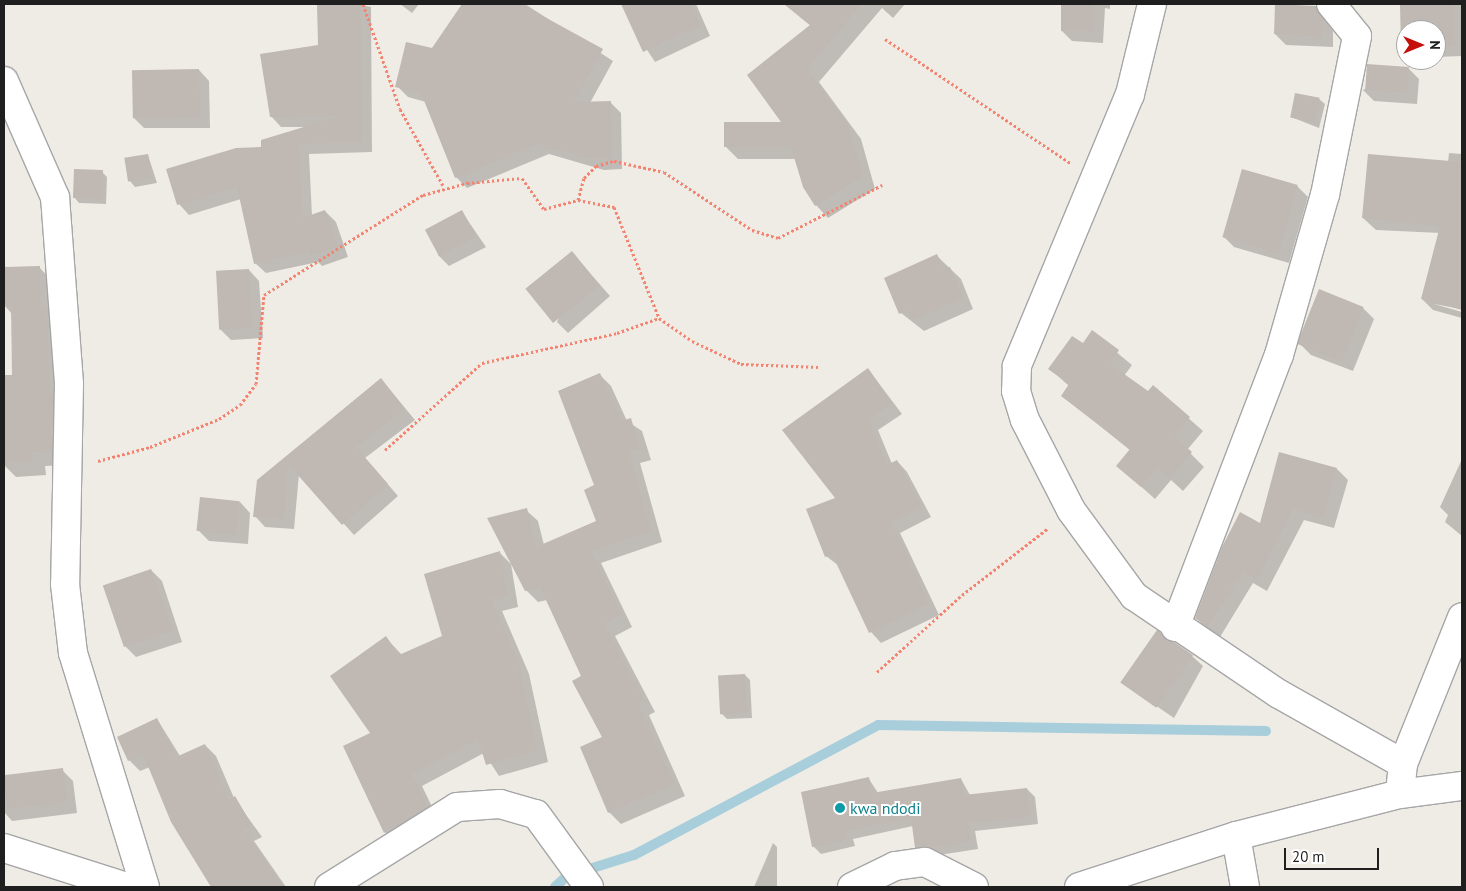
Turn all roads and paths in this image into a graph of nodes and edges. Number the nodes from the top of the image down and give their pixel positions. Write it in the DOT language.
graph roads {
  1 [pos="363,4"];
  2 [pos="1152,4"];
  3 [pos="1330,4"];
  4 [pos="885,40"];
  5 [pos="4,82"];
  6 [pos="1097,181"];
  7 [pos="882,185"];
  8 [pos="444,187"];
  9 [pos="578,200"];
  10 [pos="659,318"];
  11 [pos="818,367"];
  12 [pos="385,450"];
  13 [pos="68,469"];
  14 [pos="1071,510"];
  15 [pos="1462,617"];
  16 [pos="1175,627"];
  17 [pos="877,672"];
  18 [pos="1403,764"];
  19 [pos="1462,786"];
  20 [pos="1400,794"];
  21 [pos="1236,836"];
  22 [pos="4,848"];
  23 [pos="126,887"];
  24 [pos="145,887"];
  25 [pos="329,887"];
  26 [pos="589,887"];
  27 [pos="852,887"];
  28 [pos="974,887"];
  29 [pos="1079,887"];
  30 [pos="1245,887"];
  1 -- 8 [label="path"];
  2 -- 6 [label="street"];
  3 -- 16 [label="street"];
  4 -- 6 [label="path"];
  5 -- 13 [label="street"];
  6 -- 14 [label="street"];
  7 -- 9 [label="path"];
  8 -- 9 [label="path"];
  8 -- 13 [label="path"];
  9 -- 10 [label="path"];
  10 -- 11 [label="path"];
  10 -- 12 [label="path"];
  13 -- 24 [label="street"];
  14 -- 16 [label="street"];
  14 -- 17 [label="path"];
  15 -- 18 [label="street"];
  16 -- 18 [label="street"];
  18 -- 20 [label="street"];
  19 -- 20 [label="street"];
  20 -- 21 [label="street"];
  21 -- 29 [label="street"];
  21 -- 30 [label="street"];
  22 -- 23 [label="street"];
  25 -- 26 [label="street"];
  27 -- 28 [label="street"];
}
